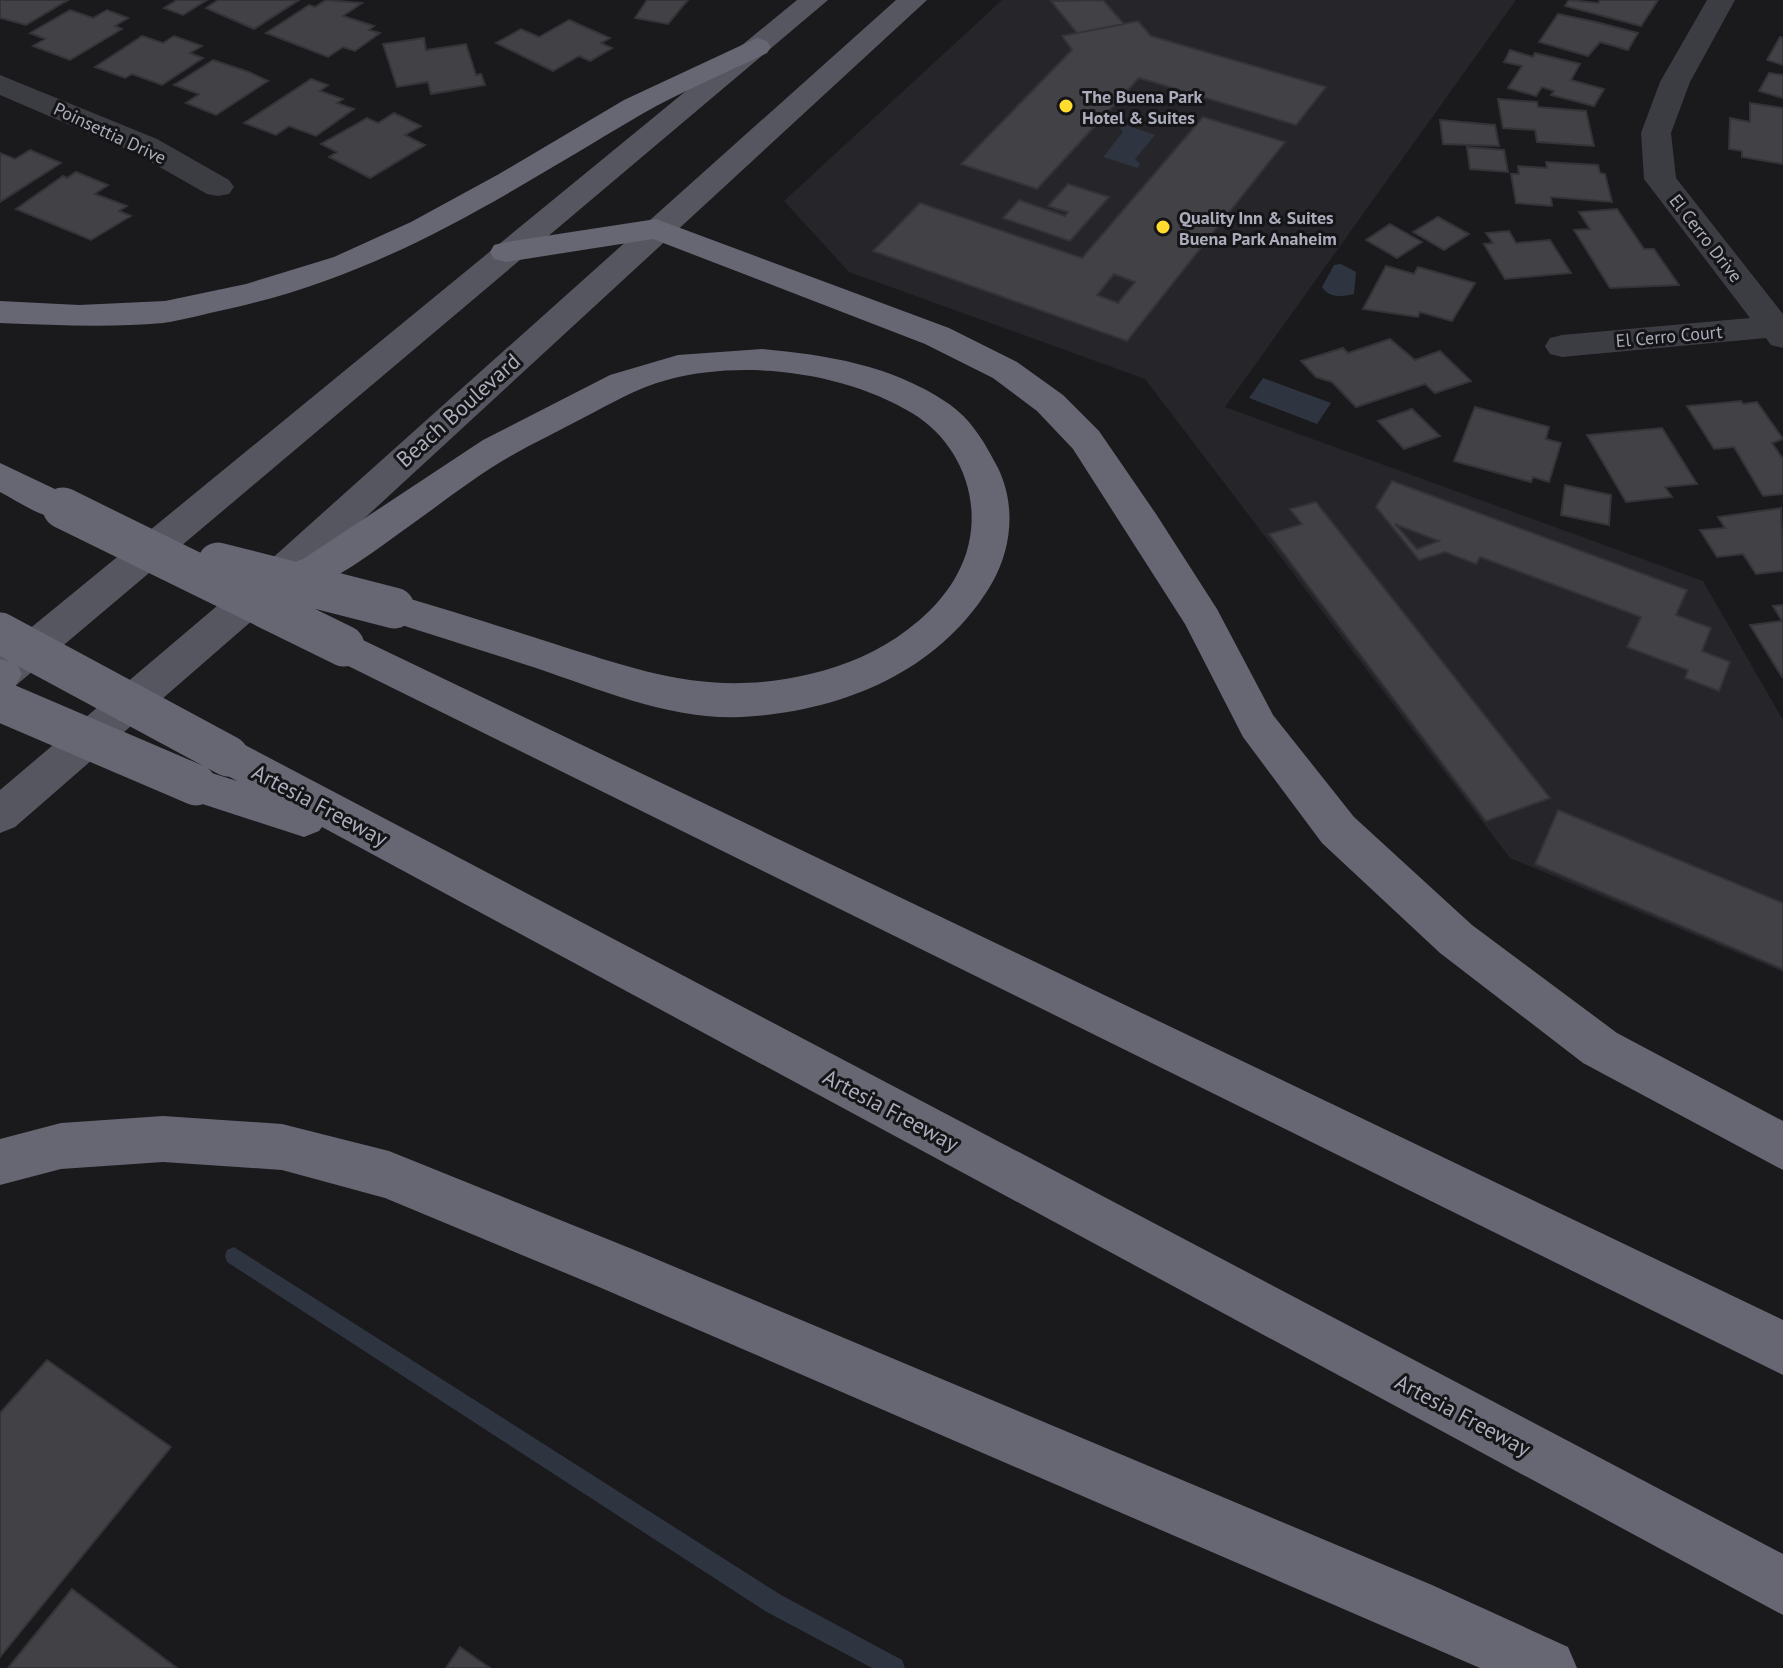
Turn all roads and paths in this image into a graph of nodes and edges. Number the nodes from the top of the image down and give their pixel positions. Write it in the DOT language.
graph roads {
  1 [pos="814,0"];
  2 [pos="913,0"];
  3 [pos="1721,0"];
  4 [pos="757,47"];
  5 [pos="0,84"];
  6 [pos="218,187"];
  7 [pos="656,229"];
  8 [pos="506,252"];
  9 [pos="0,312"];
  10 [pos="1779,331"];
  11 [pos="1562,346"];
  12 [pos="0,476"];
  13 [pos="128,540"];
  14 [pos="264,588"];
  15 [pos="0,633"];
  16 [pos="0,681"];
  17 [pos="212,770"];
  18 [pos="0,815"];
  19 [pos="1783,1147"];
  20 [pos="0,1162"];
  21 [pos="1783,1348"];
  22 [pos="1783,1586"];
  23 [pos="1547,1668"];
  1 -- 4 [label="main road"];
  2 -- 7 [label="main road, Beach Boulevard"];
  3 -- 10 [label="street, El Cerro Drive"];
  4 -- 8 [label="main road"];
  4 -- 9 [label="highway"];
  5 -- 6 [label="street, Poinsettia Drive"];
  7 -- 8 [label="highway"];
  7 -- 14 [label="main road, Beach Boulevard"];
  7 -- 19 [label="highway"];
  8 -- 16 [label="main road"];
  10 -- 11 [label="street, El Cerro Court"];
  12 -- 13 [label="highway, bridge"];
  13 -- 14 [label="highway, bridge"];
  13 -- 21 [label="highway, bridge"];
  14 -- 18 [label="main road, Beach Boulevard"];
  15 -- 17 [label="highway, Artesia Freeway, bridge"];
  16 -- 17 [label="highway, bridge"];
  17 -- 22 [label="highway, Artesia Freeway"];
  20 -- 23 [label="highway"];
}
